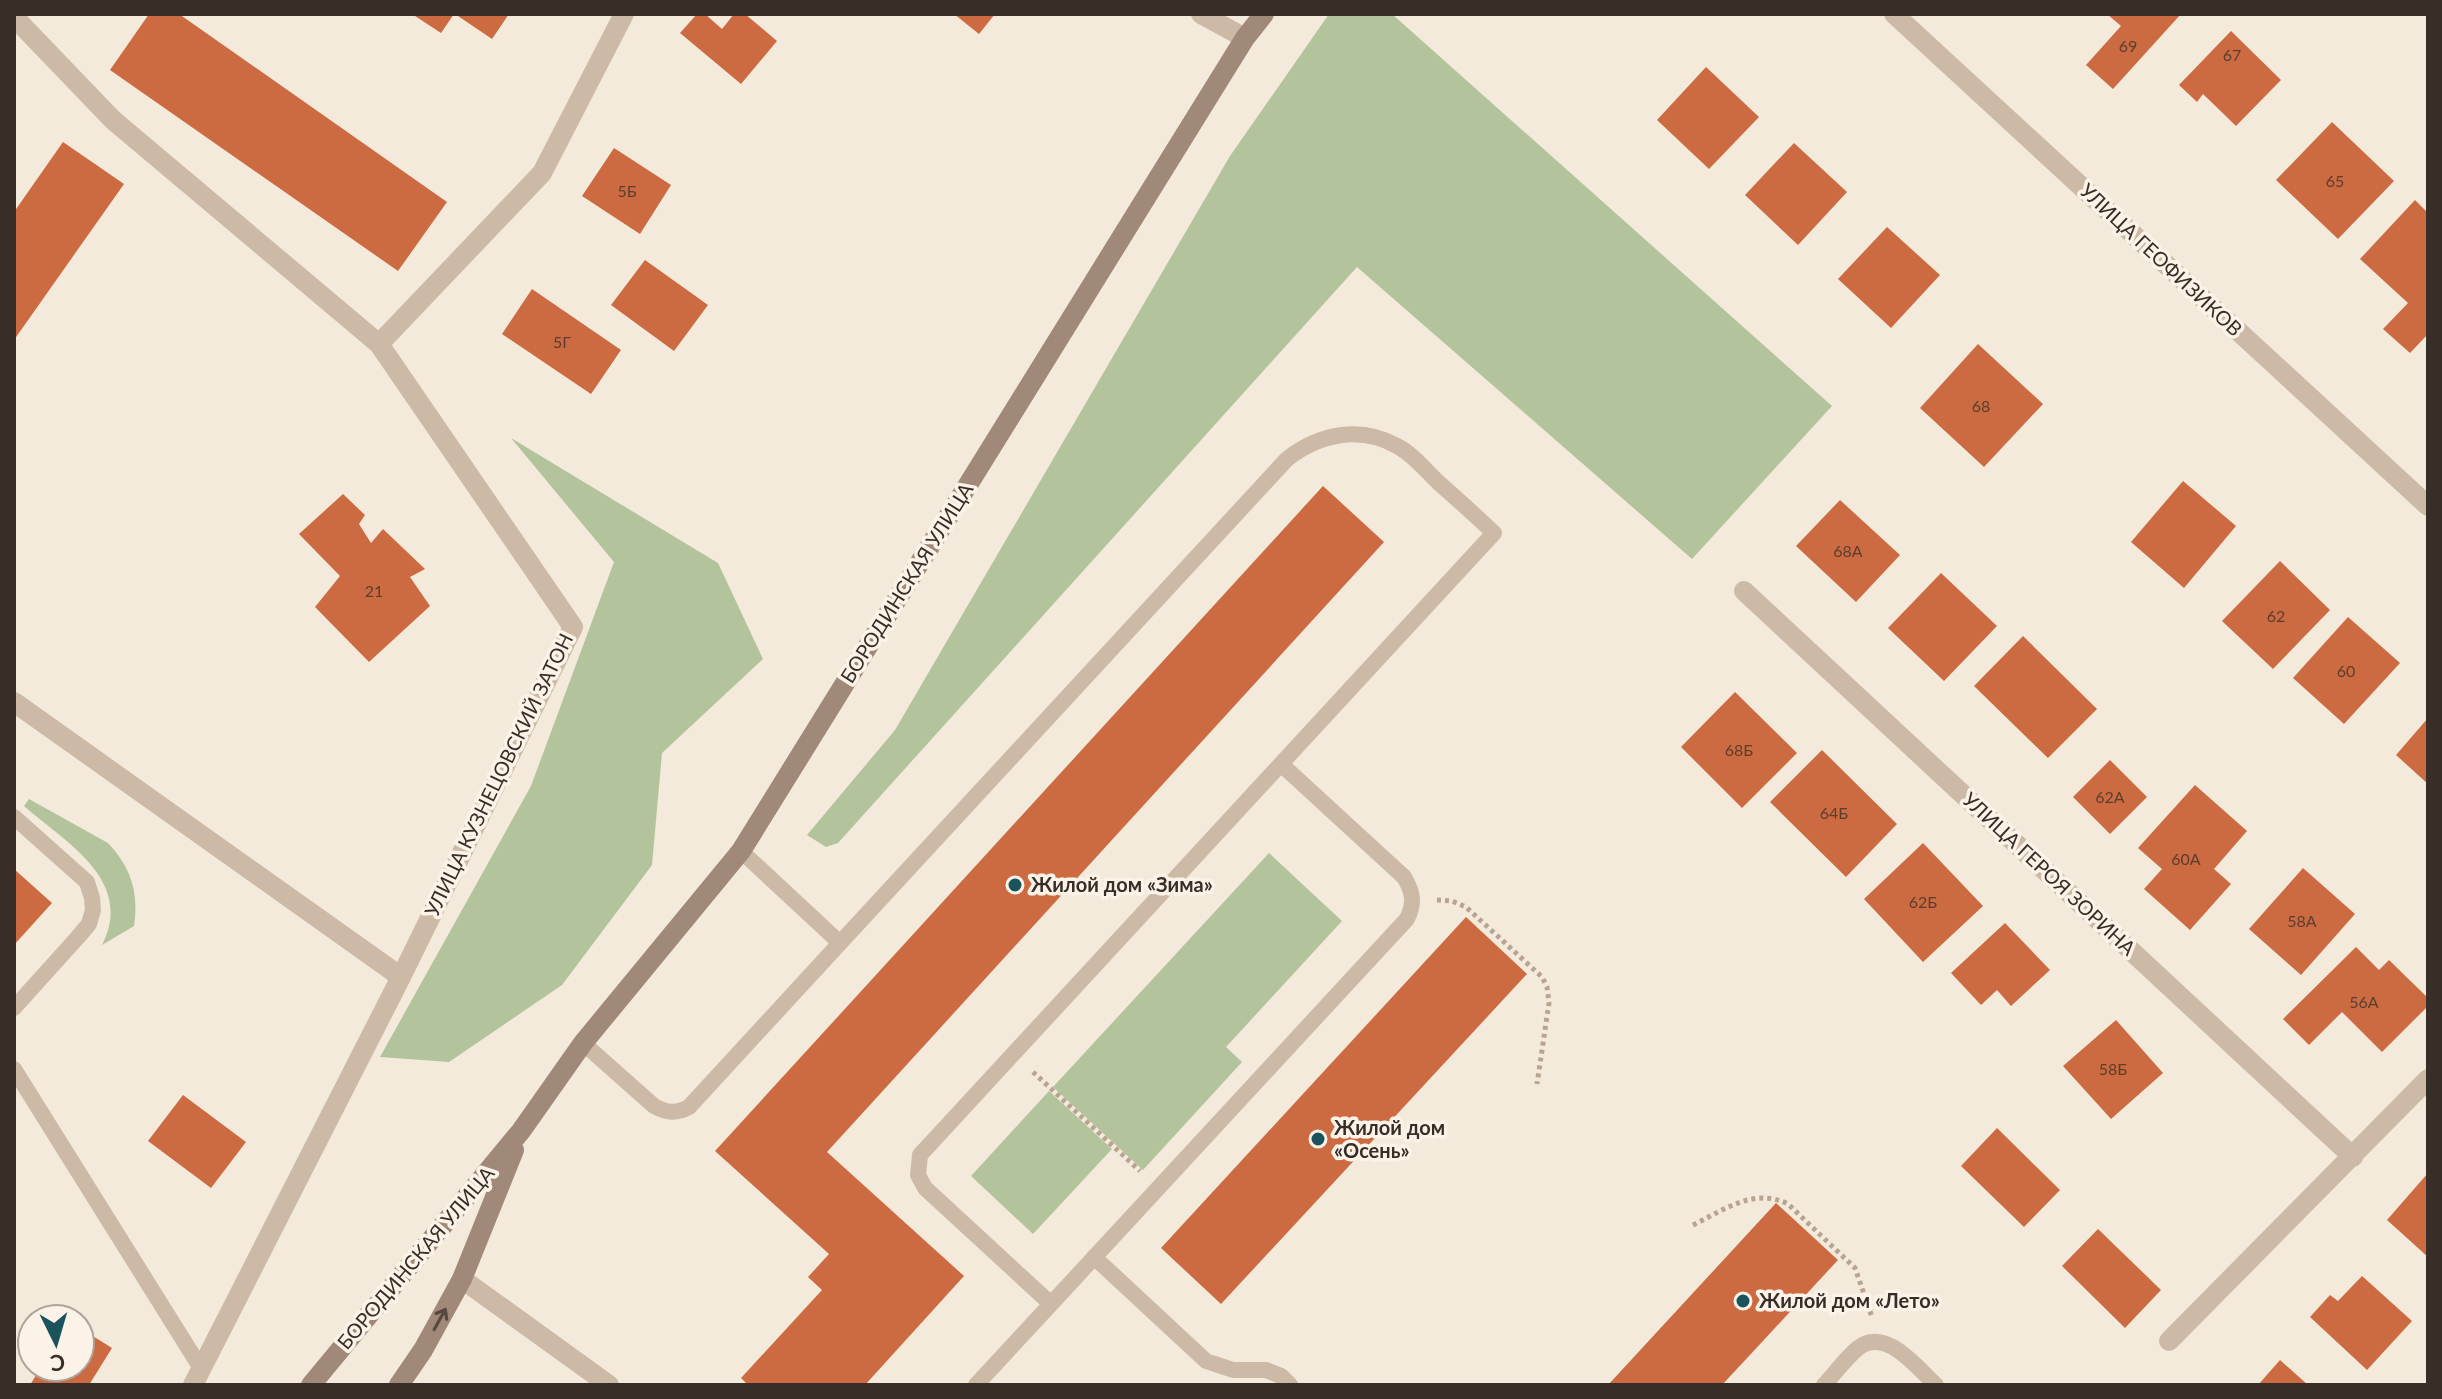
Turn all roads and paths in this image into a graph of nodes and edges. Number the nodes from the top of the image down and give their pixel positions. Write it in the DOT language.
graph roads {
  1 [pos="624,14"];
  2 [pos="1201,14"];
  3 [pos="1264,14"];
  4 [pos="1894,14"];
  5 [pos="14,17"];
  6 [pos="1245,38"];
  7 [pos="379,344"];
  8 [pos="2428,506"];
  9 [pos="1744,591"];
  10 [pos="14,702"];
  11 [pos="1281,764"];
  12 [pos="14,817"];
  13 [pos="741,851"];
  14 [pos="1413,898"];
  15 [pos="840,943"];
  16 [pos="401,977"];
  17 [pos="14,1008"];
  18 [pos="583,1043"];
  19 [pos="1013,1054"];
  20 [pos="14,1069"];
  21 [pos="2428,1079"];
  22 [pos="1537,1084"];
  23 [pos="521,1131"];
  24 [pos="2353,1157"];
  25 [pos="1159,1188"];
  26 [pos="1693,1225"];
  27 [pos="1094,1257"];
  28 [pos="462,1279"];
  29 [pos="1051,1304"];
  30 [pos="2169,1341"];
  31 [pos="1879,1342"];
  32 [pos="197,1377"];
  33 [pos="311,1385"];
  34 [pos="399,1385"];
  35 [pos="609,1385"];
  36 [pos="976,1385"];
  37 [pos="1290,1385"];
  38 [pos="1824,1385"];
  39 [pos="1936,1385"];
  1 -- 7 [label="street"];
  2 -- 6 [label="street"];
  3 -- 6 [label="street, БОРОДИНСКАЯ УЛИЦА"];
  4 -- 8 [label="street, УЛИЦА ГЕОФИЗИКОВ"];
  5 -- 7 [label="street"];
  6 -- 13 [label="street, БОРОДИНСКАЯ УЛИЦА"];
  7 -- 16 [label="street, УЛИЦА КУЗНЕЦОВСКИЙ ЗАТОН"];
  9 -- 24 [label="street, УЛИЦА ГЕРОЯ ЗОРИНА"];
  10 -- 16 [label="street"];
  11 -- 14 [label="lane"];
  11 -- 15 [label="lane"];
  11 -- 19 [label="lane"];
  12 -- 17 [label="lane"];
  13 -- 15 [label="lane"];
  13 -- 18 [label="street, БОРОДИНСКАЯ УЛИЦА"];
  14 -- 22 [label="path"];
  14 -- 25 [label="lane"];
  15 -- 18 [label="lane"];
  16 -- 32 [label="street, УЛИЦА КУЗНЕЦОВСКИЙ ЗАТОН"];
  18 -- 23 [label="street, БОРОДИНСКАЯ УЛИЦА"];
  19 -- 25 [label="path"];
  19 -- 29 [label="lane"];
  20 -- 32 [label="lane"];
  21 -- 24 [label="street"];
  23 -- 28 [label="street, БОРОДИНСКАЯ УЛИЦА"];
  23 -- 33 [label="street, БОРОДИНСКАЯ УЛИЦА"];
  24 -- 30 [label="street"];
  25 -- 27 [label="lane"];
  26 -- 31 [label="path"];
  27 -- 29 [label="lane"];
  27 -- 37 [label="lane"];
  34 -- 28 [label="street, БОРОДИНСКАЯ УЛИЦА, one-way"];
  28 -- 35 [label="street"];
  29 -- 36 [label="lane"];
  31 -- 38 [label="lane"];
  31 -- 39 [label="lane"];
}
